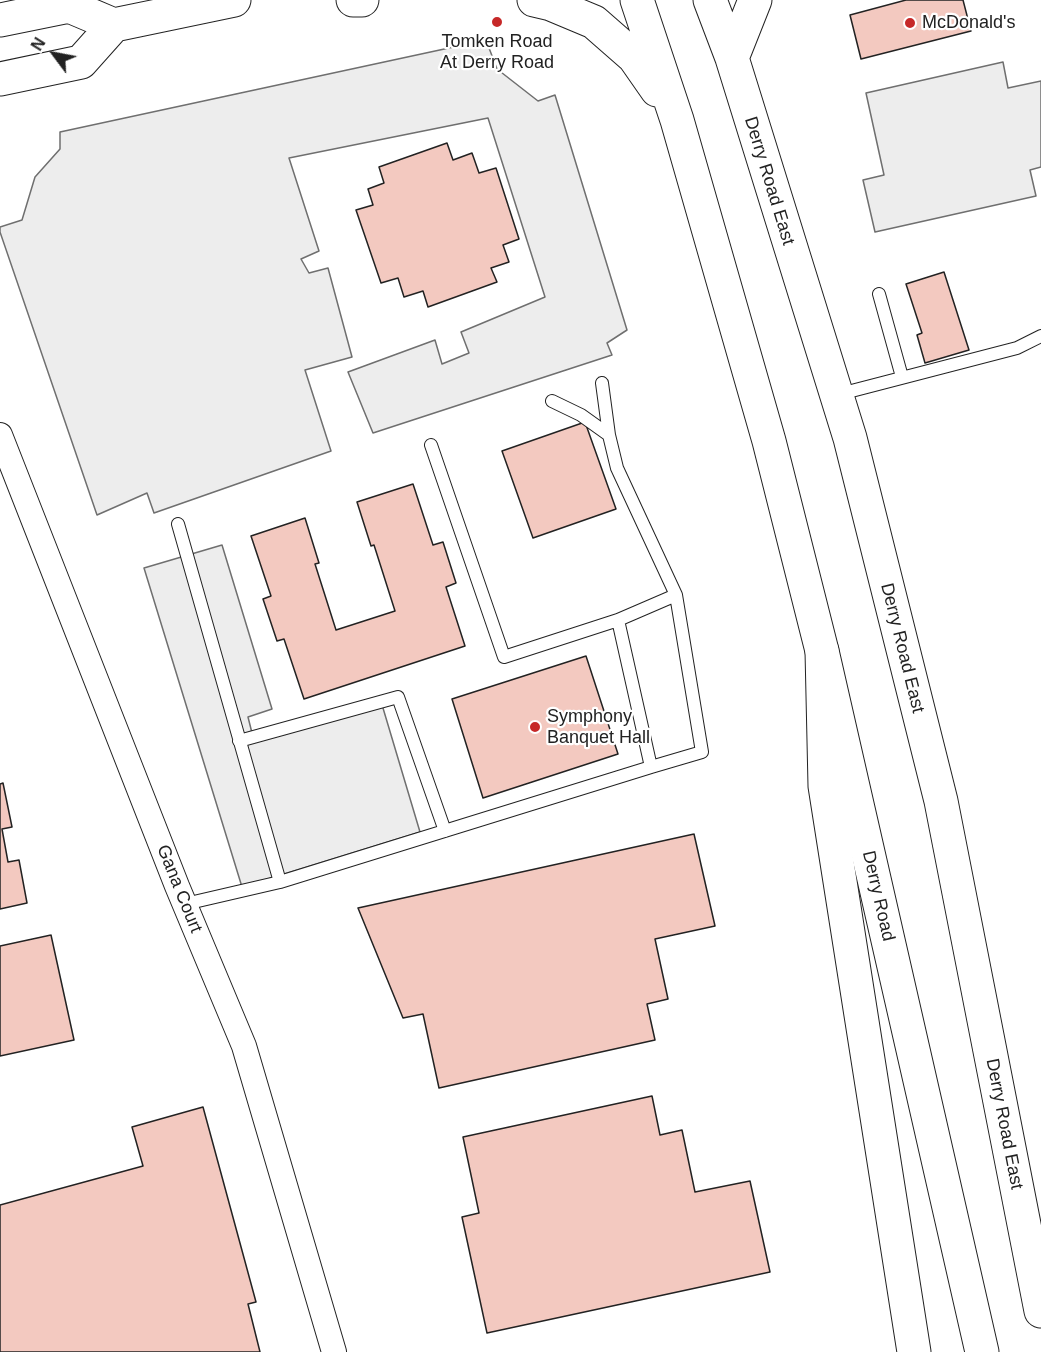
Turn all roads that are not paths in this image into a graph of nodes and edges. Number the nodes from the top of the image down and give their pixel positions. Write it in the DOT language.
graph roads {
  1 [pos="234,0"];
  2 [pos="353,0"];
  3 [pos="362,0"];
  4 [pos="534,0"];
  5 [pos="637,0"];
  6 [pos="710,0"];
  7 [pos="755,0"];
  8 [pos="0,20"];
  9 [pos="114,25"];
  10 [pos="732,58"];
  11 [pos="0,80"];
  12 [pos="677,120"];
  13 [pos="879,294"];
  14 [pos="1041,336"];
  15 [pos="902,377"];
  16 [pos="602,383"];
  17 [pos="835,395"];
  18 [pos="552,401"];
  19 [pos="0,435"];
  20 [pos="609,435"];
  21 [pos="431,445"];
  22 [pos="178,524"];
  23 [pos="676,595"];
  24 [pos="618,620"];
  25 [pos="822,651"];
  26 [pos="240,741"];
  27 [pos="651,767"];
  28 [pos="445,831"];
  29 [pos="280,882"];
  30 [pos="185,904"];
  31 [pos="1041,1311"];
  32 [pos="334,1352"];
  33 [pos="914,1352"];
  34 [pos="982,1352"];
  1 -- 9 [label="main road"];
  2 -- 3 [label="main road"];
  4 -- 12 [label="main road"];
  5 -- 12 [label="main road"];
  6 -- 10 [label="main road, Derry Road East"];
  7 -- 10 [label="main road"];
  8 -- 9 [label="main road"];
  9 -- 11 [label="main road"];
  10 -- 17 [label="main road, Derry Road East"];
  12 -- 25 [label="main road, Derry Road"];
  13 -- 15 [label="lane"];
  14 -- 15 [label="lane"];
  15 -- 17 [label="lane"];
  16 -- 20 [label="lane"];
  17 -- 31 [label="main road, Derry Road East"];
  18 -- 20 [label="lane"];
  19 -- 30 [label="street, Gana Court"];
  20 -- 23 [label="lane"];
  21 -- 24 [label="lane"];
  22 -- 26 [label="lane"];
  23 -- 24 [label="lane"];
  23 -- 27 [label="lane"];
  24 -- 27 [label="lane"];
  25 -- 33 [label="main road"];
  25 -- 34 [label="main road, Derry Road"];
  26 -- 28 [label="lane"];
  26 -- 29 [label="lane"];
  27 -- 28 [label="lane"];
  28 -- 29 [label="lane"];
  29 -- 30 [label="lane"];
  30 -- 32 [label="street, Gana Court"];
}
